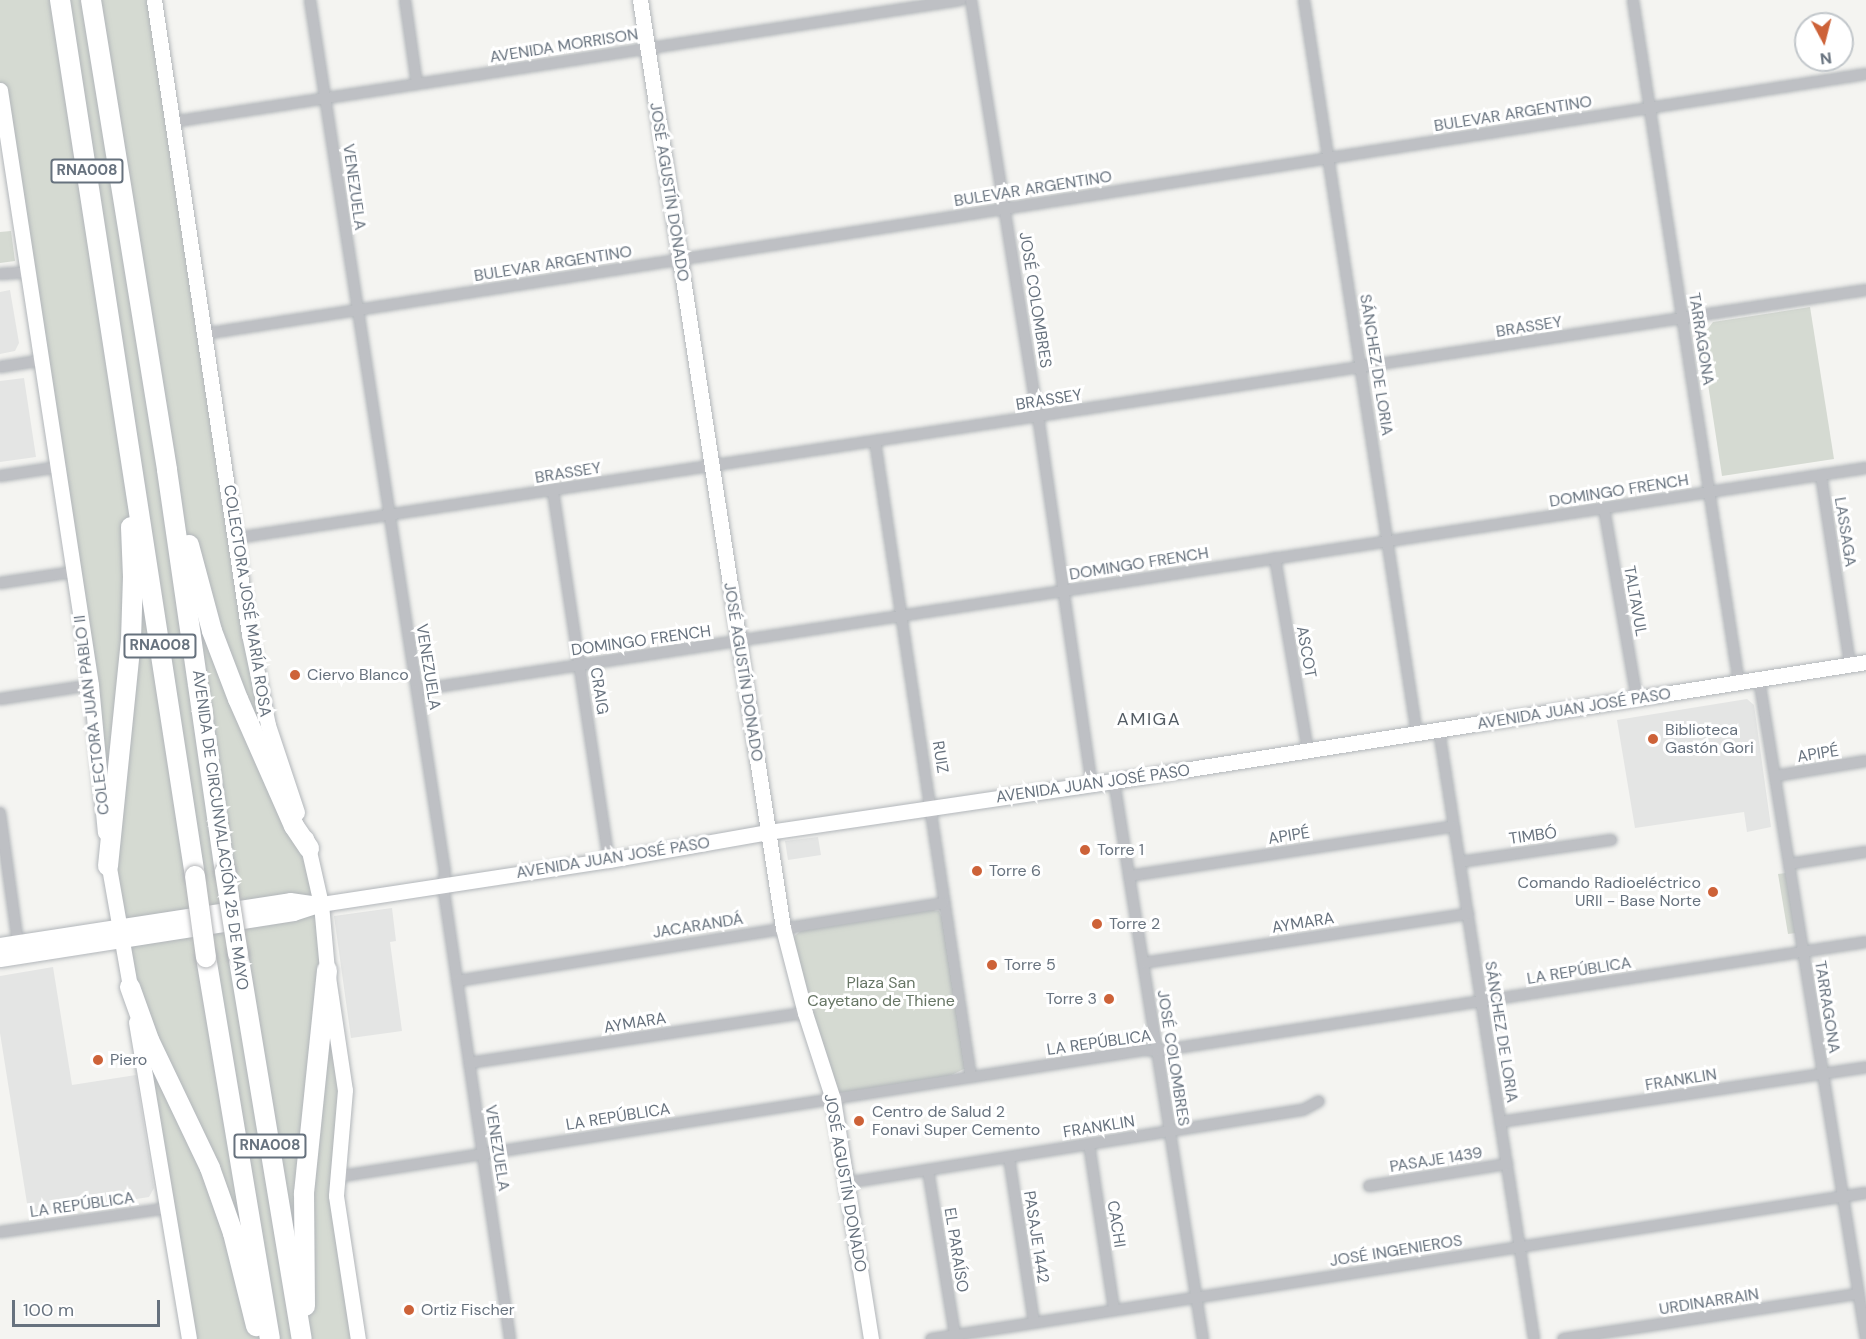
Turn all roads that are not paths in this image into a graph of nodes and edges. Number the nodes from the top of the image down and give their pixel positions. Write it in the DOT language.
graph roads {
  1 [pos="60,0"];
  2 [pos="90,0"];
  3 [pos="153,0"];
  4 [pos="310,0"];
  5 [pos="405,0"];
  6 [pos="640,0"];
  7 [pos="961,0"];
  8 [pos="970,0"];
  9 [pos="1304,0"];
  10 [pos="1633,0"];
  11 [pos="647,49"];
  12 [pos="1866,74"];
  13 [pos="417,84"];
  14 [pos="0,90"];
  15 [pos="326,99"];
  16 [pos="1650,108"];
  17 [pos="172,123"];
  18 [pos="1329,158"];
  19 [pos="1005,209"];
  20 [pos="680,260"];
  21 [pos="30,272"];
  22 [pos="0,274"];
  23 [pos="1866,290"];
  24 [pos="357,310"];
  25 [pos="1683,319"];
  26 [pos="204,334"];
  27 [pos="43,360"];
  28 [pos="0,367"];
  29 [pos="1361,368"];
  30 [pos="1038,416"];
  31 [pos="125,417"];
  32 [pos="875,441"];
  33 [pos="58,467"];
  34 [pos="712,467"];
  35 [pos="1866,468"];
  36 [pos="167,470"];
  37 [pos="1821,475"];
  38 [pos="0,476"];
  39 [pos="553,490"];
  40 [pos="1710,492"];
  41 [pos="1604,508"];
  42 [pos="388,516"];
  43 [pos="236,538"];
  44 [pos="1387,541"];
  45 [pos="1275,558"];
  46 [pos="74,572"];
  47 [pos="0,583"];
  48 [pos="1064,591"];
  49 [pos="903,615"];
  50 [pos="739,642"];
  51 [pos="1866,662"];
  52 [pos="579,664"];
  53 [pos="1850,665"];
  54 [pos="1759,679"];
  55 [pos="1739,683"];
  56 [pos="91,685"];
  57 [pos="417,690"];
  58 [pos="0,699"];
  59 [pos="1637,699"];
  60 [pos="1439,730"];
  61 [pos="1417,734"];
  62 [pos="1308,751"];
  63 [pos="1866,761"];
  64 [pos="1775,776"];
  65 [pos="1114,781"];
  66 [pos="1092,784"];
  67 [pos="932,807"];
  68 [pos="0,813"];
  69 [pos="1454,826"];
  70 [pos="768,832"];
  71 [pos="1611,840"];
  72 [pos="309,848"];
  73 [pos="1866,852"];
  74 [pos="609,860"];
  75 [pos="1460,862"];
  76 [pos="1789,864"];
  77 [pos="108,866"];
  78 [pos="1130,876"];
  79 [pos="442,885"];
  80 [pos="944,903"];
  81 [pos="321,904"];
  82 [pos="1468,914"];
  83 [pos="783,928"];
  84 [pos="119,933"];
  85 [pos="18,942"];
  86 [pos="1866,942"];
  87 [pos="0,945"];
  88 [pos="1803,952"];
  89 [pos="0,958"];
  90 [pos="1143,963"];
  91 [pos="327,970"];
  92 [pos="457,981"];
  93 [pos="130,987"];
  94 [pos="1481,1001"];
  95 [pos="805,1012"];
  96 [pos="1157,1051"];
  97 [pos="469,1063"];
  98 [pos="1866,1067"];
  99 [pos="1823,1074"];
  100 [pos="971,1077"];
  101 [pos="833,1099"];
  102 [pos="1319,1101"];
  103 [pos="1500,1122"];
  104 [pos="1170,1131"];
  105 [pos="1089,1144"];
  106 [pos="482,1154"];
  107 [pos="1009,1157"];
  108 [pos="1507,1164"];
  109 [pos="928,1170"];
  110 [pos="336,1177"];
  111 [pos="846,1183"];
  112 [pos="1369,1186"];
  113 [pos="1866,1193"];
  114 [pos="1843,1196"];
  115 [pos="168,1208"];
  116 [pos="0,1233"];
  117 [pos="1520,1247"];
  118 [pos="1858,1294"];
  119 [pos="1196,1297"];
  120 [pos="1114,1310"];
  121 [pos="1034,1323"];
  122 [pos="955,1335"];
  123 [pos="189,1339"];
  124 [pos="260,1339"];
  125 [pos="270,1339"];
  126 [pos="302,1339"];
  127 [pos="358,1339"];
  128 [pos="510,1339"];
  129 [pos="871,1339"];
  130 [pos="930,1339"];
  131 [pos="1203,1339"];
  132 [pos="1534,1339"];
  133 [pos="1563,1339"];
  134 [pos="1866,1339"];
  1 -- 31 [label="highway, AVENIDA DE CIRCUNVALACIÓN 25 DE MAYO / RNA008"];
  2 -- 36 [label="highway, AVENIDA DE CIRCUNVALACIÓN 25 DE MAYO / RNA008"];
  3 -- 17 [label="main road, COLECTORA JOSÉ MARÍA ROSA"];
  4 -- 15 [label="street, VENEZUELA"];
  5 -- 13 [label="street"];
  6 -- 11 [label="main road, JOSÉ AGUSTÍN DONADO"];
  7 -- 11 [label="street, AVENIDA MORRISON"];
  8 -- 19 [label="street, JOSÉ COLOMBRES"];
  9 -- 18 [label="street, SÁNCHEZ DE LORIA"];
  10 -- 16 [label="street, TARRAGONA"];
  11 -- 13 [label="street, AVENIDA MORRISON"];
  11 -- 20 [label="main road, JOSÉ AGUSTÍN DONADO"];
  12 -- 16 [label="street, BULEVAR ARGENTINO"];
  13 -- 15 [label="street, AVENIDA MORRISON"];
  14 -- 21 [label="main road, COLECTORA JUAN PABLO II"];
  15 -- 17 [label="street, AVENIDA MORRISON"];
  15 -- 24 [label="street, VENEZUELA"];
  16 -- 18 [label="street, BULEVAR ARGENTINO"];
  16 -- 25 [label="street, TARRAGONA"];
  17 -- 26 [label="main road, COLECTORA JOSÉ MARÍA ROSA"];
  18 -- 19 [label="street, BULEVAR ARGENTINO"];
  18 -- 29 [label="street, SÁNCHEZ DE LORIA"];
  19 -- 20 [label="street, BULEVAR ARGENTINO"];
  19 -- 30 [label="street, JOSÉ COLOMBRES"];
  20 -- 24 [label="street, BULEVAR ARGENTINO"];
  20 -- 34 [label="main road, JOSÉ AGUSTÍN DONADO"];
  21 -- 22 [label="street"];
  21 -- 27 [label="main road, COLECTORA JUAN PABLO II"];
  23 -- 25 [label="street, BRASSEY"];
  24 -- 26 [label="street, BULEVAR ARGENTINO"];
  24 -- 42 [label="street, VENEZUELA"];
  25 -- 29 [label="street, BRASSEY"];
  25 -- 40 [label="street, TARRAGONA"];
  26 -- 43 [label="main road, COLECTORA JOSÉ MARÍA ROSA"];
  27 -- 28 [label="street"];
  27 -- 33 [label="main road, COLECTORA JUAN PABLO II"];
  29 -- 30 [label="street, BRASSEY"];
  29 -- 44 [label="street, SÁNCHEZ DE LORIA"];
  30 -- 32 [label="street, BRASSEY"];
  30 -- 48 [label="street, JOSÉ COLOMBRES"];
  31 -- 77 [label="highway"];
  31 -- 125 [label="highway, AVENIDA DE CIRCUNVALACIÓN 25 DE MAYO / RNA008, bridge"];
  32 -- 34 [label="street, BRASSEY"];
  32 -- 49 [label="street, RUIZ"];
  33 -- 38 [label="street"];
  33 -- 46 [label="main road, COLECTORA JUAN PABLO II"];
  34 -- 39 [label="street, BRASSEY"];
  34 -- 50 [label="main road, JOSÉ AGUSTÍN DONADO"];
  35 -- 37 [label="street, DOMINGO FRENCH"];
  36 -- 72 [label="highway"];
  36 -- 126 [label="highway, AVENIDA DE CIRCUNVALACIÓN 25 DE MAYO / RNA008, bridge"];
  37 -- 40 [label="street, DOMINGO FRENCH"];
  37 -- 53 [label="street, LASSAGA"];
  39 -- 42 [label="street, BRASSEY"];
  39 -- 52 [label="street, CRAIG"];
  40 -- 41 [label="street, DOMINGO FRENCH"];
  40 -- 55 [label="street, TARRAGONA"];
  41 -- 44 [label="street, DOMINGO FRENCH"];
  41 -- 59 [label="street, TALTAVUL"];
  42 -- 43 [label="street, BRASSEY"];
  42 -- 57 [label="street, VENEZUELA"];
  43 -- 72 [label="main road, COLECTORA JOSÉ MARÍA ROSA"];
  44 -- 45 [label="street, DOMINGO FRENCH"];
  44 -- 61 [label="street, SÁNCHEZ DE LORIA"];
  45 -- 48 [label="street, DOMINGO FRENCH"];
  45 -- 62 [label="street, ASCOT"];
  46 -- 47 [label="street"];
  46 -- 56 [label="main road, COLECTORA JUAN PABLO II"];
  48 -- 49 [label="street, DOMINGO FRENCH"];
  48 -- 66 [label="street, JOSÉ COLOMBRES"];
  49 -- 50 [label="street, DOMINGO FRENCH"];
  49 -- 67 [label="street, RUIZ"];
  50 -- 52 [label="street, DOMINGO FRENCH"];
  50 -- 70 [label="main road, JOSÉ AGUSTÍN DONADO"];
  51 -- 53 [label="main road, AVENIDA JUAN JOSÉ PASO"];
  52 -- 57 [label="street, DOMINGO FRENCH"];
  52 -- 74 [label="street, CRAIG"];
  53 -- 54 [label="main road, AVENIDA JUAN JOSÉ PASO"];
  54 -- 55 [label="main road, AVENIDA JUAN JOSÉ PASO"];
  54 -- 64 [label="street, TARRAGONA"];
  55 -- 59 [label="main road, AVENIDA JUAN JOSÉ PASO"];
  56 -- 58 [label="street"];
  56 -- 77 [label="main road, COLECTORA JUAN PABLO II"];
  57 -- 79 [label="street, VENEZUELA"];
  59 -- 60 [label="main road, AVENIDA JUAN JOSÉ PASO"];
  60 -- 61 [label="main road, AVENIDA JUAN JOSÉ PASO"];
  60 -- 69 [label="street, SÁNCHEZ DE LORIA"];
  61 -- 62 [label="main road, AVENIDA JUAN JOSÉ PASO"];
  62 -- 65 [label="main road, AVENIDA JUAN JOSÉ PASO"];
  63 -- 64 [label="street, APIPÉ"];
  64 -- 76 [label="street, TARRAGONA"];
  65 -- 66 [label="main road, AVENIDA JUAN JOSÉ PASO"];
  65 -- 78 [label="street, JOSÉ COLOMBRES"];
  66 -- 67 [label="main road, AVENIDA JUAN JOSÉ PASO"];
  67 -- 70 [label="main road, AVENIDA JUAN JOSÉ PASO"];
  67 -- 80 [label="street, RUIZ"];
  68 -- 85 [label="street"];
  69 -- 75 [label="street, SÁNCHEZ DE LORIA"];
  69 -- 78 [label="street, APIPÉ"];
  70 -- 74 [label="main road, AVENIDA JUAN JOSÉ PASO"];
  70 -- 83 [label="main road, JOSÉ AGUSTÍN DONADO"];
  71 -- 75 [label="street, TIMBÓ"];
  72 -- 81 [label="main road, COLECTORA JOSÉ MARÍA ROSA"];
  73 -- 76 [label="street"];
  74 -- 79 [label="main road, AVENIDA JUAN JOSÉ PASO"];
  75 -- 82 [label="street, SÁNCHEZ DE LORIA"];
  76 -- 88 [label="street, TARRAGONA"];
  77 -- 84 [label="main road, COLECTORA JUAN PABLO II"];
  78 -- 90 [label="street, JOSÉ COLOMBRES"];
  79 -- 81 [label="main road, AVENIDA JUAN JOSÉ PASO"];
  79 -- 92 [label="street, VENEZUELA"];
  80 -- 83 [label="street, JACARANDÁ"];
  80 -- 100 [label="street, RUIZ"];
  81 -- 84 [label="main road, AVENIDA JUAN JOSÉ PASO"];
  81 -- 91 [label="main road, COLECTORA JOSÉ MARÍA ROSA"];
  82 -- 90 [label="street, AYMARA"];
  82 -- 94 [label="street, SÁNCHEZ DE LORIA"];
  83 -- 92 [label="street, JACARANDÁ"];
  83 -- 95 [label="main road, JOSÉ AGUSTÍN DONADO"];
  84 -- 85 [label="main road, AVENIDA JUAN JOSÉ PASO"];
  84 -- 89 [label="main road, AVENIDA JUAN JOSÉ PASO"];
  84 -- 93 [label="main road, COLECTORA JUAN PABLO II"];
  85 -- 87 [label="main road, AVENIDA JUAN JOSÉ PASO"];
  86 -- 88 [label="street, LA REPÚBLICA"];
  88 -- 94 [label="street, LA REPÚBLICA"];
  88 -- 99 [label="street, TARRAGONA"];
  90 -- 96 [label="street, JOSÉ COLOMBRES"];
  91 -- 110 [label="main road, COLECTORA JOSÉ MARÍA ROSA"];
  91 -- 126 [label="highway"];
  92 -- 97 [label="street, VENEZUELA"];
  93 -- 115 [label="main road, COLECTORA JUAN PABLO II"];
  93 -- 124 [label="highway"];
  94 -- 96 [label="street, LA REPÚBLICA"];
  94 -- 103 [label="street, SÁNCHEZ DE LORIA"];
  95 -- 97 [label="street, AYMARA"];
  95 -- 101 [label="main road, JOSÉ AGUSTÍN DONADO"];
  96 -- 100 [label="street, LA REPÚBLICA"];
  96 -- 104 [label="street, JOSÉ COLOMBRES"];
  97 -- 106 [label="street, VENEZUELA"];
  98 -- 99 [label="street, FRANKLIN"];
  99 -- 103 [label="street, FRANKLIN"];
  99 -- 114 [label="street, TARRAGONA"];
  100 -- 101 [label="street, LA REPÚBLICA"];
  101 -- 106 [label="street, LA REPÚBLICA"];
  101 -- 111 [label="main road, JOSÉ AGUSTÍN DONADO"];
  102 -- 104 [label="street, FRANKLIN"];
  103 -- 108 [label="street, SÁNCHEZ DE LORIA"];
  104 -- 105 [label="street, FRANKLIN"];
  104 -- 119 [label="street, JOSÉ COLOMBRES"];
  105 -- 107 [label="street, FRANKLIN"];
  105 -- 120 [label="street, CACHI"];
  106 -- 110 [label="street, LA REPÚBLICA"];
  106 -- 128 [label="street, VENEZUELA"];
  107 -- 109 [label="street, FRANKLIN"];
  107 -- 121 [label="street, PASAJE 1442"];
  108 -- 112 [label="street, PASAJE 1439"];
  108 -- 117 [label="street, SÁNCHEZ DE LORIA"];
  109 -- 111 [label="street, FRANKLIN"];
  109 -- 122 [label="street, EL PARAÍSO"];
  110 -- 127 [label="main road, COLECTORA JOSÉ MARÍA ROSA"];
  111 -- 129 [label="main road, JOSÉ AGUSTÍN DONADO"];
  113 -- 114 [label="street, JOSÉ INGENIEROS"];
  114 -- 117 [label="street, JOSÉ INGENIEROS"];
  114 -- 118 [label="street, TARRAGONA"];
  115 -- 116 [label="street, LA REPÚBLICA"];
  115 -- 123 [label="main road, COLECTORA JUAN PABLO II"];
  117 -- 119 [label="street, JOSÉ INGENIEROS"];
  117 -- 132 [label="street, SÁNCHEZ DE LORIA"];
  118 -- 133 [label="street, URDINARRAIN"];
  118 -- 134 [label="street, TARRAGONA"];
  119 -- 120 [label="street, JOSÉ INGENIEROS"];
  119 -- 131 [label="street, JOSÉ COLOMBRES"];
  120 -- 121 [label="street, JOSÉ INGENIEROS"];
  121 -- 122 [label="street, JOSÉ INGENIEROS"];
  122 -- 130 [label="street, JOSÉ INGENIEROS"];
}
